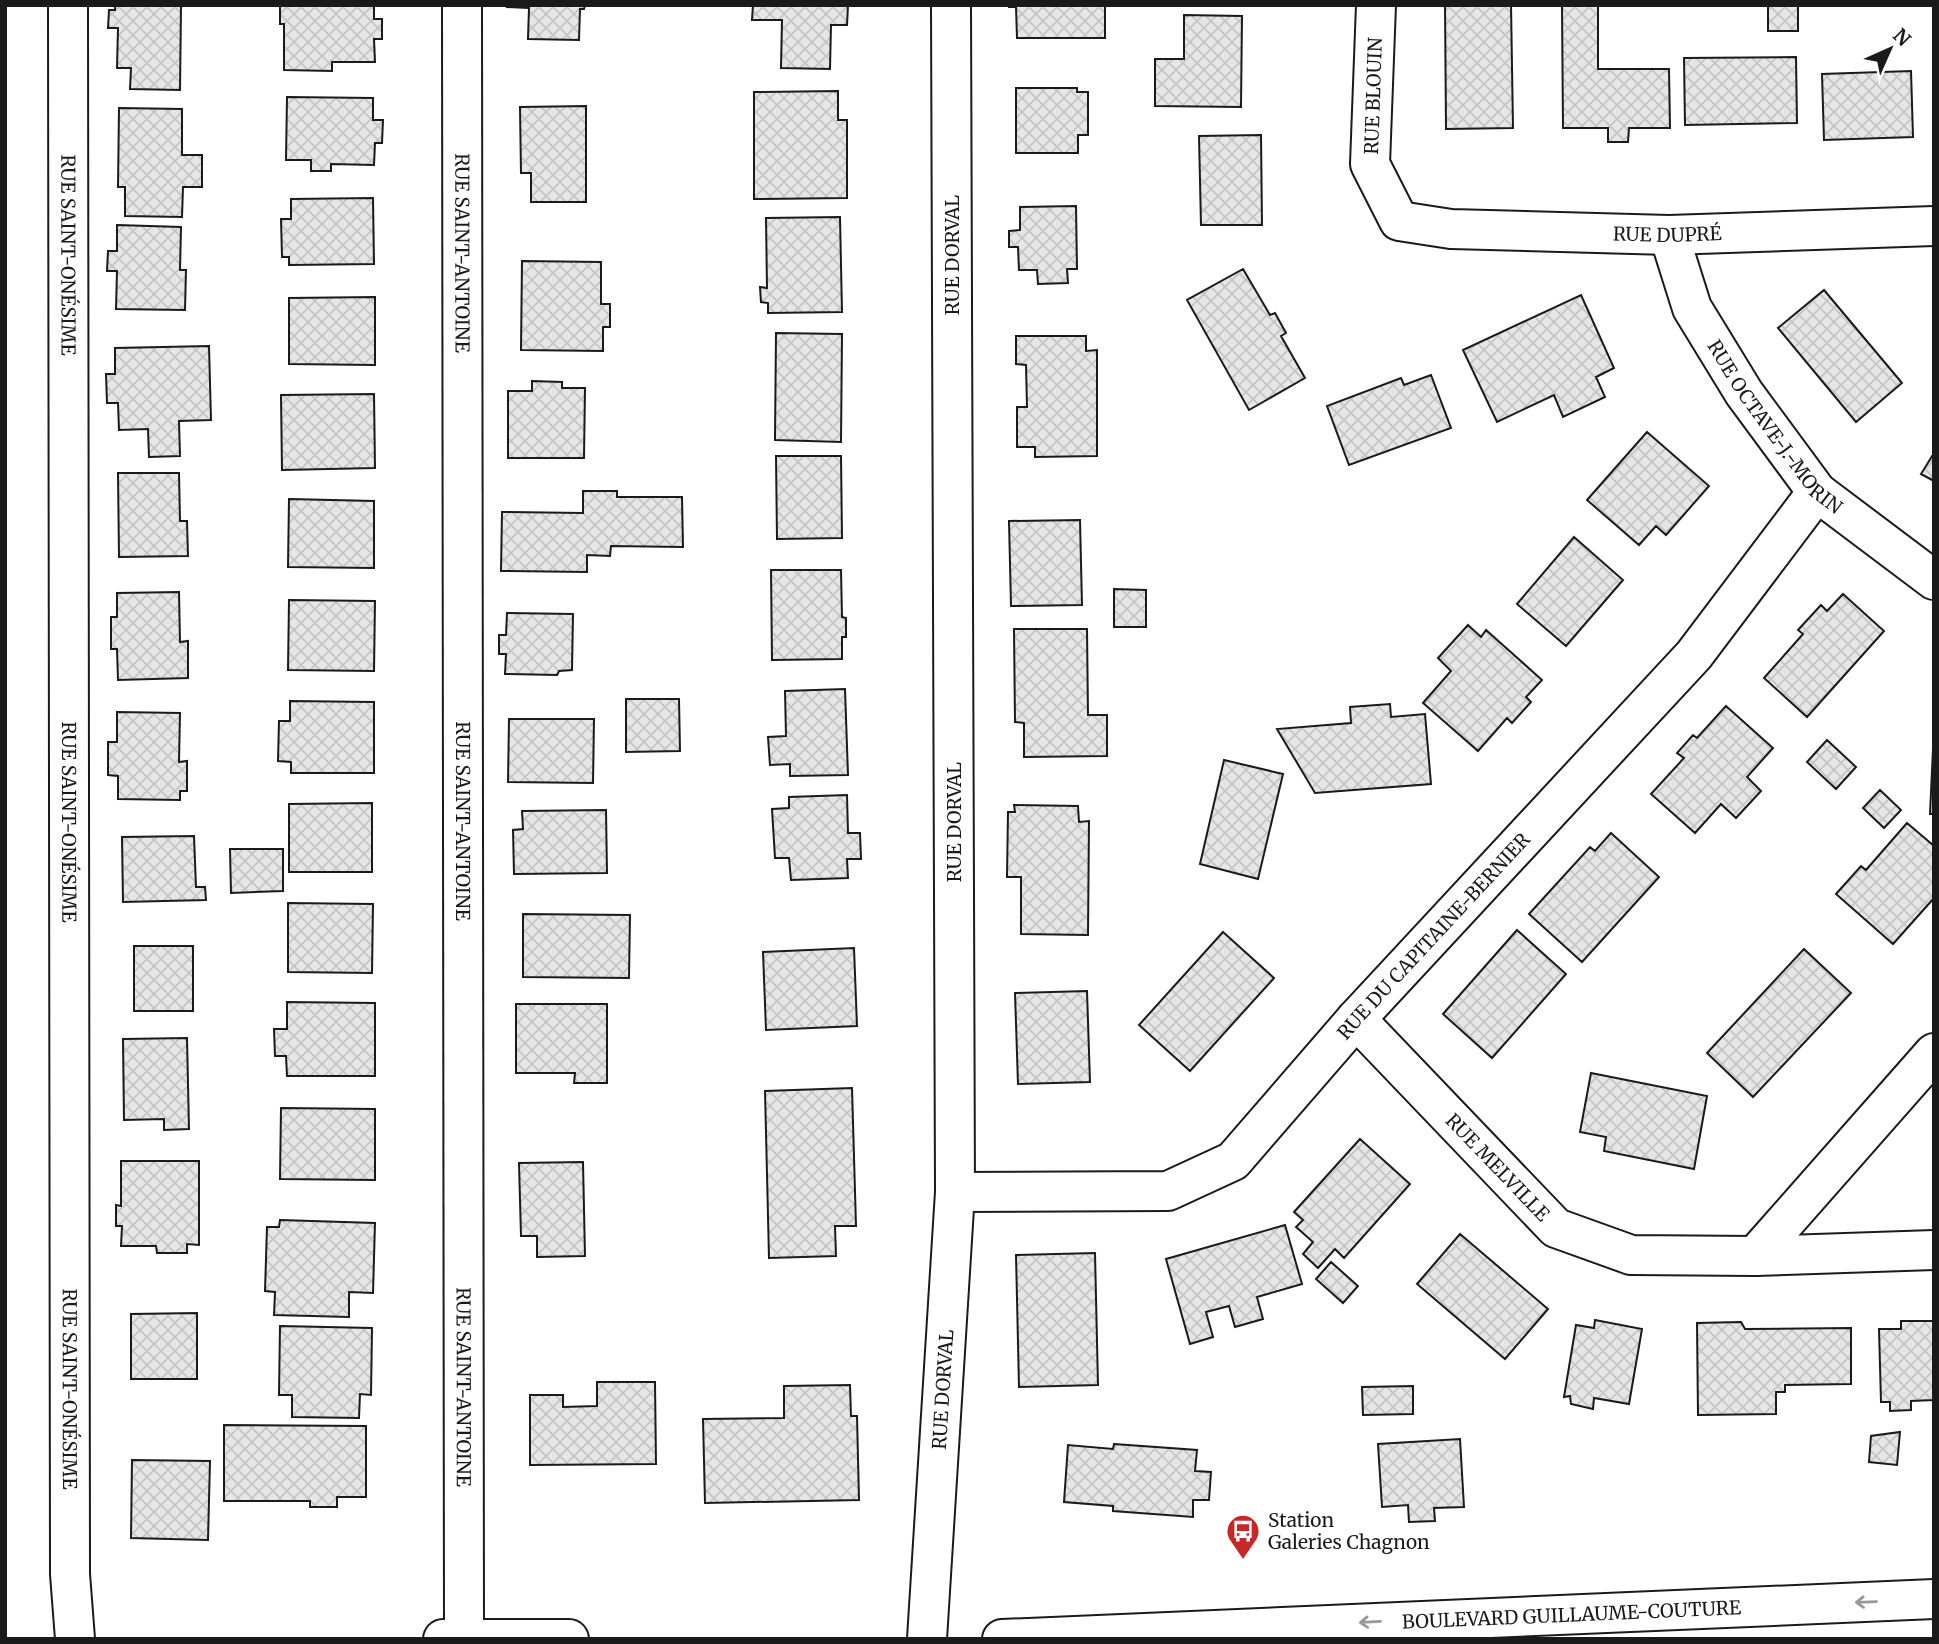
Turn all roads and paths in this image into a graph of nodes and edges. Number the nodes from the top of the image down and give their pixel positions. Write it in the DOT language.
graph roads {
  1 [pos="68,5"];
  2 [pos="463,5"];
  3 [pos="951,5"];
  4 [pos="1376,5"];
  5 [pos="1399,221"];
  6 [pos="1934,226"];
  7 [pos="1670,235"];
  8 [pos="1817,492"];
  9 [pos="1934,580"];
  10 [pos="1356,1019"];
  11 [pos="1934,1053"];
  12 [pos="955,1192"];
  13 [pos="1934,1250"];
  14 [pos="1755,1256"];
  15 [pos="1934,1599"];
  16 [pos="454,1638"];
  17 [pos="75,1639"];
  18 [pos="569,1639"];
  19 [pos="928,1639"];
  20 [pos="1002,1639"];
  1 -- 17 [label="street, RUE SAINT-ONÉSIME"];
  2 -- 16 [label="street, RUE SAINT-ANTOINE"];
  3 -- 12 [label="street, RUE DORVAL"];
  4 -- 5 [label="street, RUE BLOUIN"];
  5 -- 7 [label="street, RUE DUPRÉ"];
  6 -- 7 [label="street, RUE DUPRÉ"];
  7 -- 8 [label="street, RUE OCTAVE-J.-MORIN"];
  8 -- 9 [label="street, RUE OCTAVE-J.-MORIN"];
  8 -- 10 [label="street, RUE DU CAPITAINE-BERNIER"];
  10 -- 12 [label="street, RUE DU CAPITAINE-BERNIER"];
  10 -- 14 [label="street, RUE MELVILLE"];
  11 -- 14 [label="street"];
  12 -- 19 [label="street, RUE DORVAL"];
  13 -- 14 [label="street, RUE MELVILLE"];
  15 -- 20 [label="street, BOULEVARD GUILLAUME-COUTURE, one-way"];
  16 -- 18 [label="street"];
}
